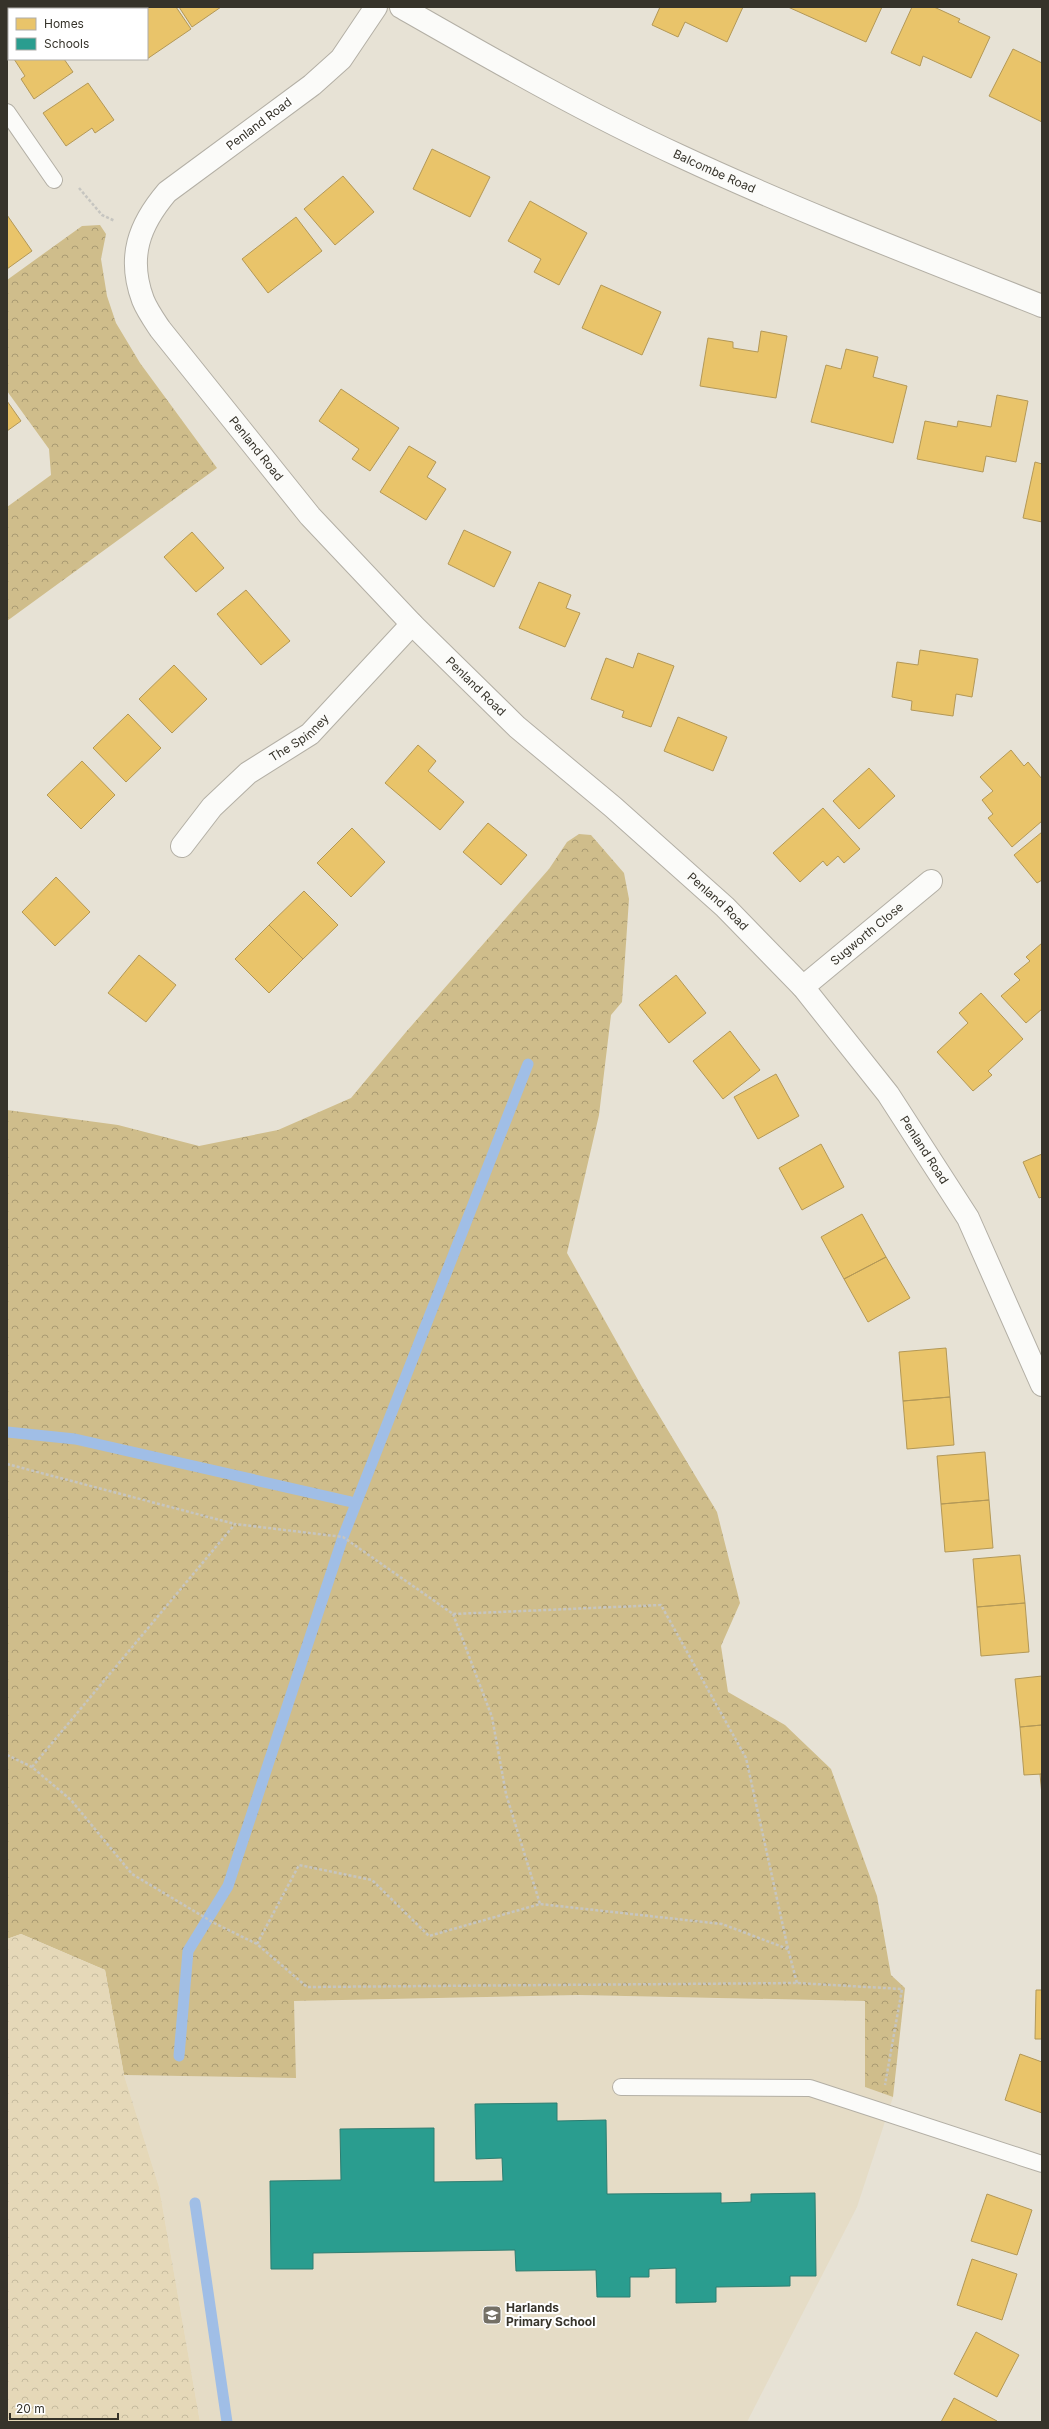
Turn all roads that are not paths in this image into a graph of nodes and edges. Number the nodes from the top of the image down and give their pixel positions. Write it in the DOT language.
graph roads {
  1 [pos="376,7"];
  2 [pos="401,7"];
  3 [pos="7,112"];
  4 [pos="54,180"];
  5 [pos="1042,306"];
  6 [pos="412,624"];
  7 [pos="182,846"];
  8 [pos="931,881"];
  9 [pos="803,987"];
  10 [pos="1042,1385"];
  11 [pos="621,2088"];
  12 [pos="1042,2164"];
  1 -- 6 [label="street, Penland Road"];
  2 -- 5 [label="street, Balcombe Road"];
  3 -- 4 [label="lane"];
  6 -- 7 [label="street, The Spinney"];
  6 -- 9 [label="street, Penland Road"];
  8 -- 9 [label="street, Sugworth Close"];
  9 -- 10 [label="street, Penland Road"];
  11 -- 12 [label="lane"];
}
